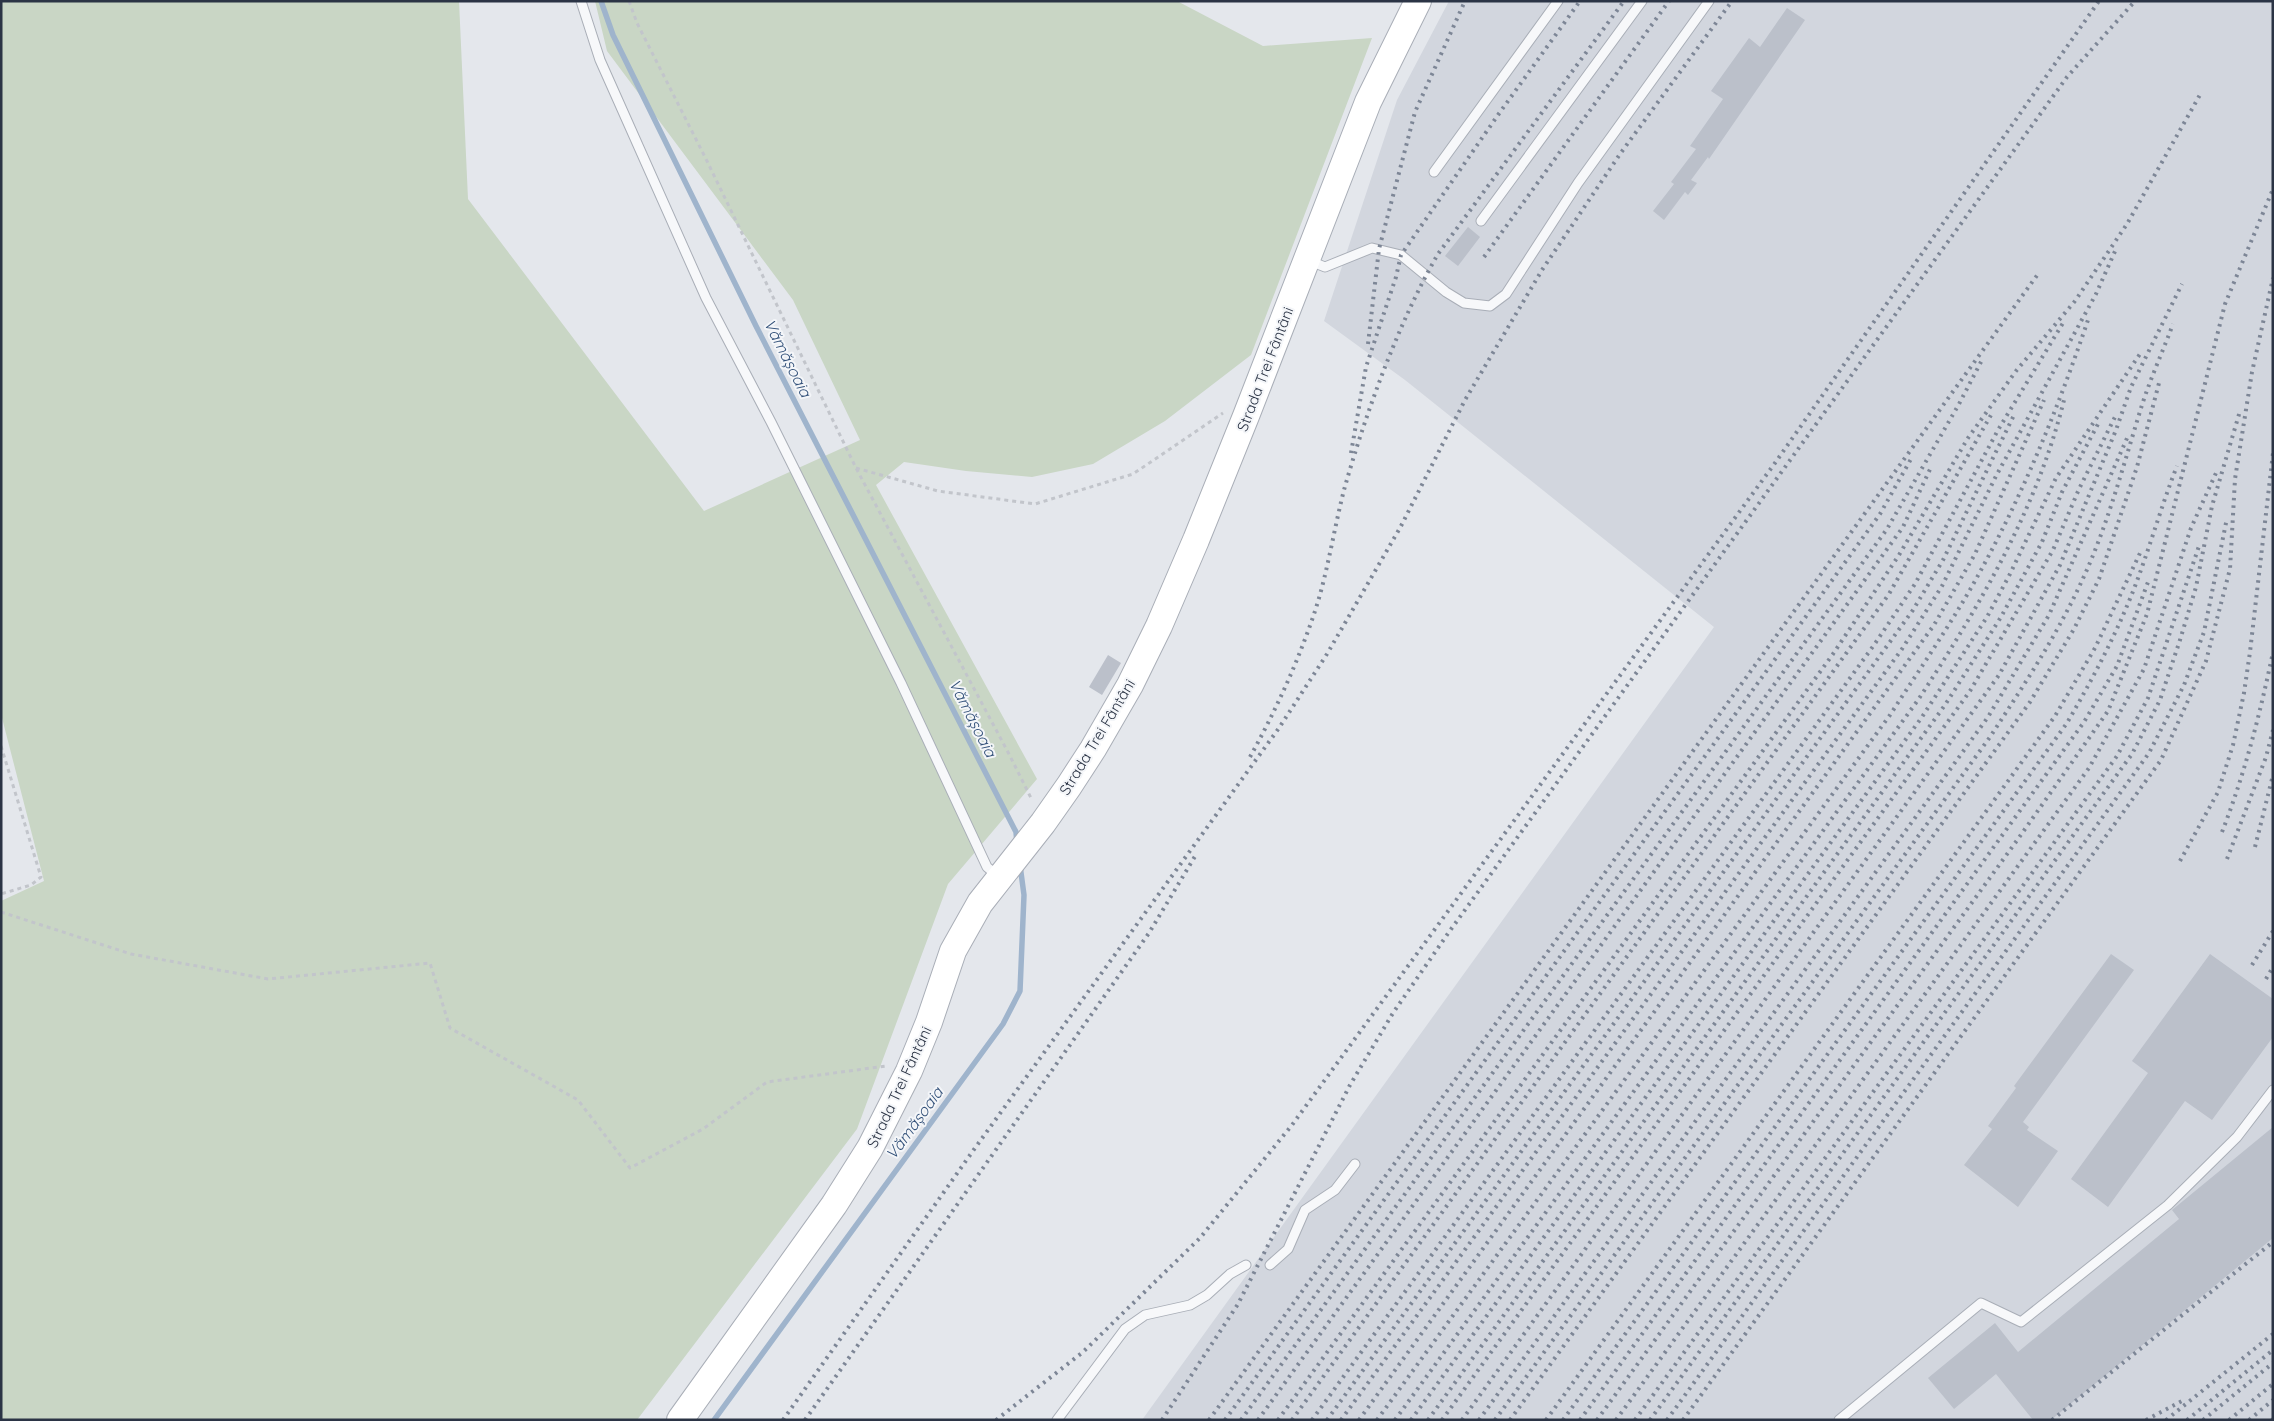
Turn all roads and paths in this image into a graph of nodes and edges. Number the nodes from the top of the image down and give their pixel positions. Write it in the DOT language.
graph roads {
  1 [pos="581,1"];
  2 [pos="629,1"];
  3 [pos="1418,1"];
  4 [pos="1558,1"];
  5 [pos="1642,1"];
  6 [pos="1709,1"];
  7 [pos="1434,172"];
  8 [pos="1481,220"];
  9 [pos="1307,260"];
  10 [pos="1246,416"];
  11 [pos="856,468"];
  12 [pos="1,746"];
  13 [pos="1035,833"];
  14 [pos="1002,874"];
  15 [pos="1,894"];
  16 [pos="1,912"];
  17 [pos="909,1071"];
  18 [pos="2273,1090"];
  19 [pos="1355,1164"];
  20 [pos="1246,1265"];
  21 [pos="1270,1265"];
  22 [pos="680,1420"];
  23 [pos="1057,1420"];
  24 [pos="1839,1420"];
  1 -- 14 [label="lane"];
  2 -- 11 [label="path"];
  3 -- 9 [label="main road, Strada Trei Fântâni"];
  4 -- 7 [label="lane"];
  5 -- 8 [label="lane"];
  6 -- 9 [label="lane"];
  9 -- 10 [label="main road, Strada Trei Fântâni"];
  10 -- 11 [label="path"];
  10 -- 13 [label="main road, Strada Trei Fântâni"];
  11 -- 13 [label="path"];
  12 -- 15 [label="path"];
  13 -- 14 [label="main road, Strada Trei Fântâni"];
  14 -- 17 [label="main road, Strada Trei Fântâni"];
  16 -- 17 [label="path"];
  17 -- 22 [label="main road, Strada Trei Fântâni"];
  18 -- 24 [label="lane"];
  19 -- 21 [label="lane"];
  20 -- 23 [label="lane"];
}
